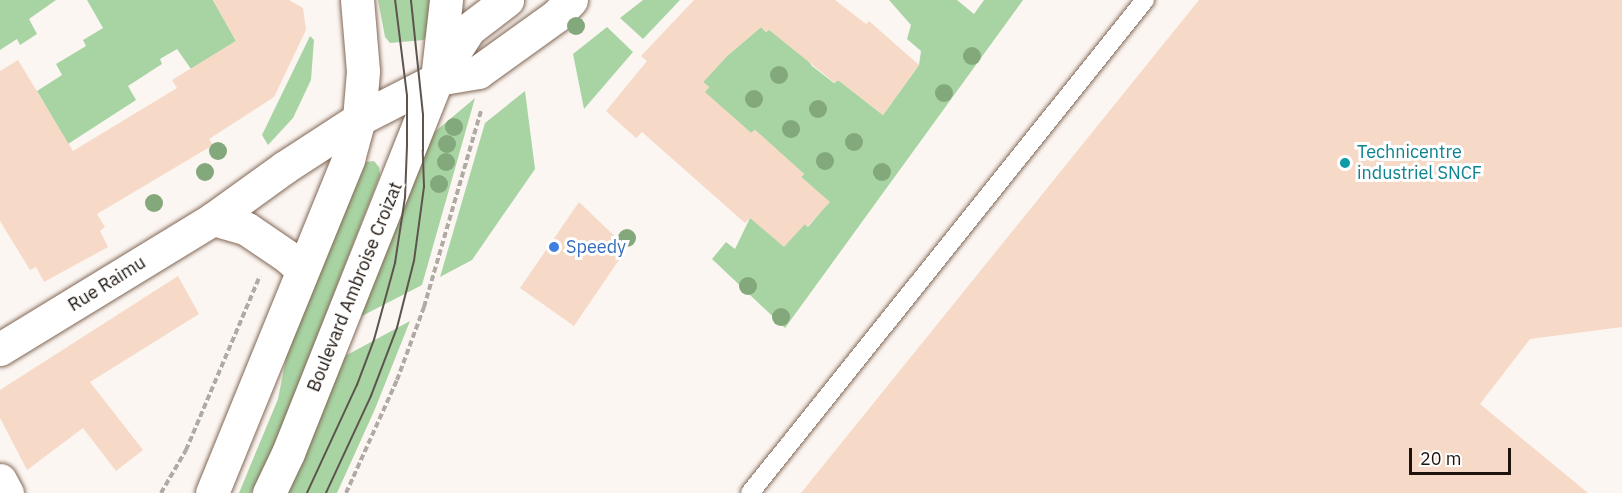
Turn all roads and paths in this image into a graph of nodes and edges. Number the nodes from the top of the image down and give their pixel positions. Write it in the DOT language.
graph roads {
  1 [pos="357,0"];
  2 [pos="446,0"];
  3 [pos="507,0"];
  4 [pos="571,0"];
  5 [pos="1145,0"];
  6 [pos="424,86"];
  7 [pos="489,103"];
  8 [pos="359,119"];
  9 [pos="213,219"];
  10 [pos="274,247"];
  11 [pos="301,269"];
  12 [pos="0,349"];
  13 [pos="0,480"];
  14 [pos="8,493"];
  15 [pos="161,493"];
  16 [pos="212,493"];
  17 [pos="269,493"];
  18 [pos="346,493"];
  19 [pos="750,493"];
  1 -- 8 [label="main road"];
  2 -- 6 [label="main road"];
  3 -- 6 [label="main road"];
  4 -- 6 [label="main road"];
  5 -- 19 [label="lane"];
  6 -- 8 [label="main road, Rue Raimu"];
  6 -- 17 [label="main road, Boulevard Ambroise Croizat"];
  7 -- 18 [label="path"];
  8 -- 9 [label="main road, Rue Raimu"];
  8 -- 11 [label="main road"];
  9 -- 10 [label="main road"];
  9 -- 12 [label="main road, Rue Raimu"];
  10 -- 11 [label="main road"];
  10 -- 15 [label="path"];
  11 -- 16 [label="main road"];
  13 -- 14 [label="main road"];
}
